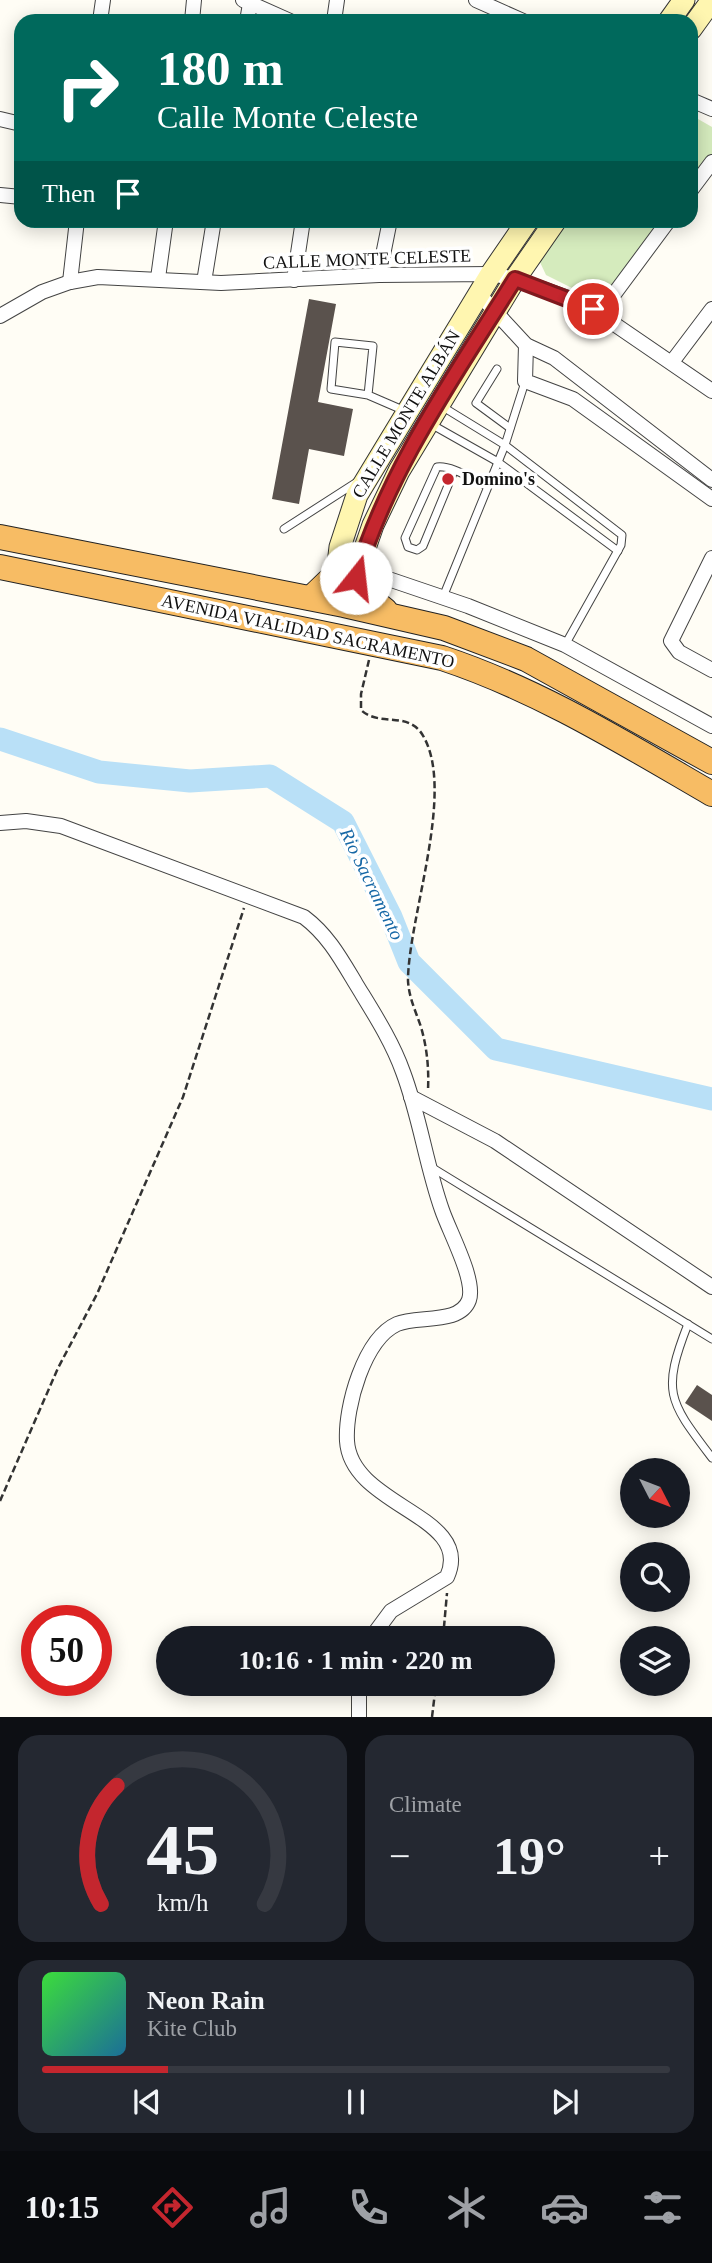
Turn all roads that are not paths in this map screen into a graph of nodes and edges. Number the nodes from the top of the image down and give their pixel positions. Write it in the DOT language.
graph roads {
  1 [pos="476,0"];
  2 [pos="246,2"];
  3 [pos="502,5"];
  4 [pos="274,14"];
  5 [pos="712,162"];
  6 [pos="698,181"];
  7 [pos="76,228"];
  8 [pos="165,228"];
  9 [pos="213,228"];
  10 [pos="302,228"];
  11 [pos="388,228"];
  12 [pos="523,228"];
  13 [pos="550,228"];
  14 [pos="662,228"];
  15 [pos="491,274"];
  16 [pos="379,275"];
  17 [pos="158,278"];
  18 [pos="515,279"];
  19 [pos="294,280"];
  20 [pos="70,282"];
  21 [pos="204,282"];
  22 [pos="479,294"];
  23 [pos="712,309"];
  24 [pos="494,313"];
  25 [pos="600,313"];
  26 [pos="0,316"];
  27 [pos="527,345"];
  28 [pos="672,362"];
  29 [pos="497,369"];
  30 [pos="526,381"];
  31 [pos="712,391"];
  32 [pos="368,395"];
  33 [pos="406,411"];
  34 [pos="434,414"];
  35 [pos="510,428"];
  36 [pos="505,445"];
  37 [pos="498,462"];
  38 [pos="454,471"];
  39 [pos="366,477"];
  40 [pos="547,479"];
  41 [pos="712,480"];
  42 [pos="487,486"];
  43 [pos="539,493"];
  44 [pos="712,499"];
  45 [pos="284,529"];
  46 [pos="0,537"];
  47 [pos="618,551"];
  48 [pos="712,558"];
  49 [pos="0,567"];
  50 [pos="349,583"];
  51 [pos="443,597"];
  52 [pos="296,628"];
  53 [pos="565,645"];
  54 [pos="418,651"];
  55 [pos="712,670"];
  56 [pos="712,726"];
  57 [pos="712,762"];
  58 [pos="712,794"];
  59 [pos="0,822"];
  60 [pos="411,1097"];
  61 [pos="428,1165"];
  62 [pos="712,1287"];
  63 [pos="688,1324"];
  64 [pos="712,1339"];
  65 [pos="712,1458"];
  66 [pos="380,1626"];
  67 [pos="359,1696"];
  68 [pos="359,1717"];
  1 -- 3 [label="street"];
  2 -- 4 [label="street"];
  5 -- 6 [label="street"];
  7 -- 20 [label="street"];
  8 -- 17 [label="street"];
  9 -- 21 [label="street"];
  10 -- 19 [label="street"];
  11 -- 16 [label="street"];
  12 -- 15 [label="main road, CALLE MONTE ALBÁN"];
  13 -- 18 [label="main road, CALLE MONTE ALBÁN"];
  14 -- 25 [label="street"];
  15 -- 16 [label="street, CALLE MONTE CELESTE"];
  15 -- 18 [label="street, CALLE MONTE CELESTE"];
  15 -- 22 [label="main road, CALLE MONTE ALBÁN"];
  16 -- 19 [label="street, CALLE MONTE CELESTE"];
  17 -- 20 [label="street, CALLE MONTE CELESTE"];
  17 -- 21 [label="street, CALLE MONTE CELESTE"];
  18 -- 24 [label="main road, CALLE MONTE ALBÁN"];
  18 -- 25 [label="street, CALLE MONTE CELESTE"];
  19 -- 21 [label="street, CALLE MONTE CELESTE"];
  20 -- 26 [label="street, CALLE MONTE CELESTE"];
  22 -- 24 [label="street"];
  22 -- 33 [label="main road, CALLE MONTE ALBÁN"];
  23 -- 28 [label="street"];
  24 -- 27 [label="street"];
  24 -- 34 [label="main road, CALLE MONTE ALBÁN"];
  25 -- 28 [label="street, CALLE MONTE CELESTE"];
  27 -- 30 [label="street"];
  27 -- 41 [label="street"];
  28 -- 31 [label="street, CALLE MONTE CELESTE"];
  29 -- 35 [label="lane"];
  30 -- 35 [label="lane"];
  30 -- 44 [label="street"];
  32 -- 32 [label="lane"];
  32 -- 33 [label="lane"];
  33 -- 39 [label="main road, CALLE MONTE ALBÁN"];
  34 -- 36 [label="lane"];
  34 -- 37 [label="lane"];
  34 -- 50 [label="main road, CALLE MONTE ALBÁN"];
  35 -- 36 [label="lane"];
  36 -- 37 [label="lane"];
  36 -- 40 [label="lane"];
  37 -- 42 [label="lane"];
  37 -- 43 [label="lane"];
  38 -- 38 [label="lane"];
  38 -- 42 [label="lane"];
  39 -- 45 [label="lane"];
  39 -- 50 [label="main road, CALLE MONTE ALBÁN"];
  40 -- 43 [label="lane"];
  40 -- 47 [label="lane"];
  42 -- 51 [label="lane"];
  43 -- 47 [label="lane"];
  46 -- 50 [label="highway, AVENIDA VIALIDAD SACRAMENTO"];
  47 -- 53 [label="lane"];
  48 -- 55 [label="street"];
  49 -- 52 [label="highway, AVENIDA VIALIDAD SACRAMENTO"];
  50 -- 51 [label="street"];
  50 -- 52 [label="highway"];
  50 -- 54 [label="highway"];
  50 -- 57 [label="highway, AVENIDA VIALIDAD SACRAMENTO"];
  51 -- 53 [label="street"];
  52 -- 54 [label="highway, AVENIDA VIALIDAD SACRAMENTO"];
  53 -- 56 [label="street"];
  54 -- 58 [label="highway, AVENIDA VIALIDAD SACRAMENTO"];
  59 -- 60 [label="street"];
  60 -- 61 [label="street"];
  60 -- 62 [label="street"];
  61 -- 63 [label="lane"];
  61 -- 66 [label="street"];
  63 -- 64 [label="lane"];
  63 -- 65 [label="lane"];
  67 -- 68 [label="street"];
}
